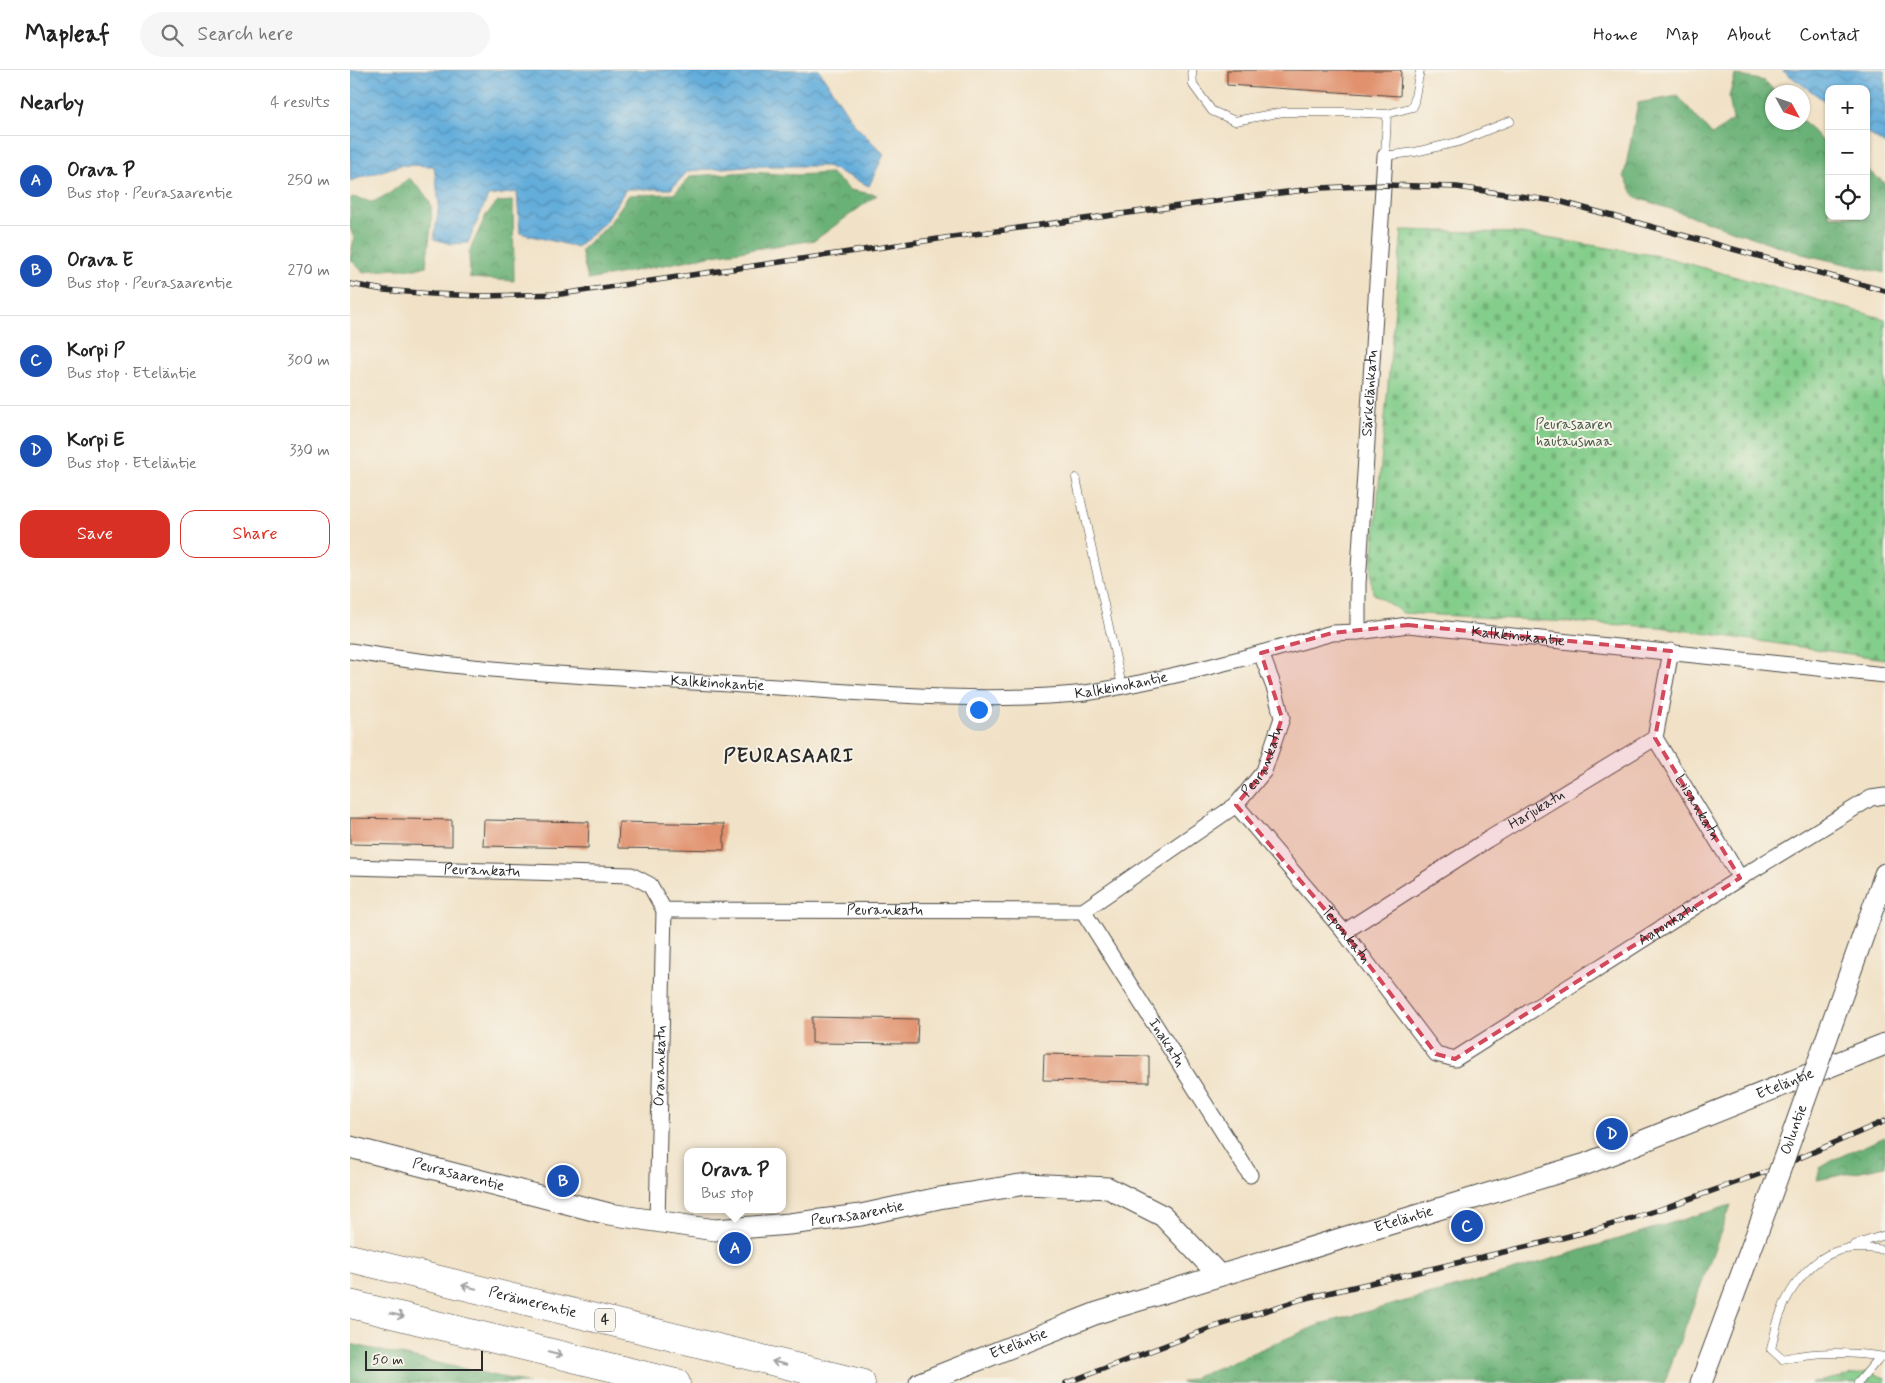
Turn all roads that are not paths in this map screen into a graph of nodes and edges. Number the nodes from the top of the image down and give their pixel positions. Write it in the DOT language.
graph roads {
  1 [pos="1192,70"];
  2 [pos="1420,70"];
  3 [pos="1387,114"];
  4 [pos="1510,120"];
  5 [pos="1385,156"];
  6 [pos="1076,478"];
  7 [pos="1358,632"];
  8 [pos="350,651"];
  9 [pos="1671,651"];
  10 [pos="1261,653"];
  11 [pos="1885,675"];
  12 [pos="1122,686"];
  13 [pos="1655,738"];
  14 [pos="1885,796"];
  15 [pos="1236,805"];
  16 [pos="350,867"];
  17 [pos="1885,874"];
  18 [pos="1740,878"];
  19 [pos="664,910"];
  20 [pos="1083,911"];
  21 [pos="1344,932"];
  22 [pos="1885,1044"];
  23 [pos="1455,1059"];
  24 [pos="350,1147"];
  25 [pos="1250,1175"];
  26 [pos="657,1222"];
  27 [pos="1885,1235"];
  28 [pos="1844,1249"];
  29 [pos="1885,1250"];
  30 [pos="350,1258"];
  31 [pos="1219,1275"];
  32 [pos="350,1304"];
  33 [pos="1883,1357"];
  34 [pos="676,1383"];
  35 [pos="861,1383"];
  36 [pos="920,1383"];
  37 [pos="1700,1383"];
  38 [pos="1858,1383"];
  1 -- 3 [label="lane"];
  2 -- 3 [label="lane"];
  3 -- 5 [label="lane"];
  4 -- 5 [label="lane"];
  5 -- 7 [label="street, Särkelänkatu"];
  6 -- 12 [label="lane"];
  7 -- 9 [label="street, Kalkkinokantie"];
  7 -- 10 [label="street, Kalkkinokantie"];
  8 -- 12 [label="street, Kalkkinokantie"];
  9 -- 11 [label="street, Kalkkinokantie"];
  9 -- 13 [label="street"];
  10 -- 12 [label="street, Kalkkinokantie"];
  10 -- 15 [label="street, Peurankatu"];
  13 -- 18 [label="street, Liisankatu"];
  13 -- 21 [label="street, Harjukatu"];
  14 -- 18 [label="street, Aaponkatu"];
  15 -- 20 [label="street, Peurankatu"];
  15 -- 21 [label="street, Teponkatu"];
  16 -- 19 [label="street, Peurankatu"];
  17 -- 37 [label="main road, Ouluntie, bridge"];
  18 -- 23 [label="street, Aaponkatu"];
  19 -- 20 [label="street, Peurankatu"];
  19 -- 26 [label="street, Oravankatu"];
  20 -- 25 [label="street, Inakatu"];
  21 -- 23 [label="street, Teponkatu"];
  22 -- 31 [label="main road, Eteläntie"];
  24 -- 26 [label="main road, Peurasaarentie"];
  26 -- 31 [label="main road, Peurasaarentie"];
  27 -- 28 [label="lane"];
  28 -- 29 [label="lane"];
  28 -- 33 [label="lane"];
  35 -- 30 [label="highway, Perämerentie / 4, one-way"];
  31 -- 36 [label="main road, Eteläntie"];
  32 -- 34 [label="highway, one-way"];
  33 -- 38 [label="lane"];
}
